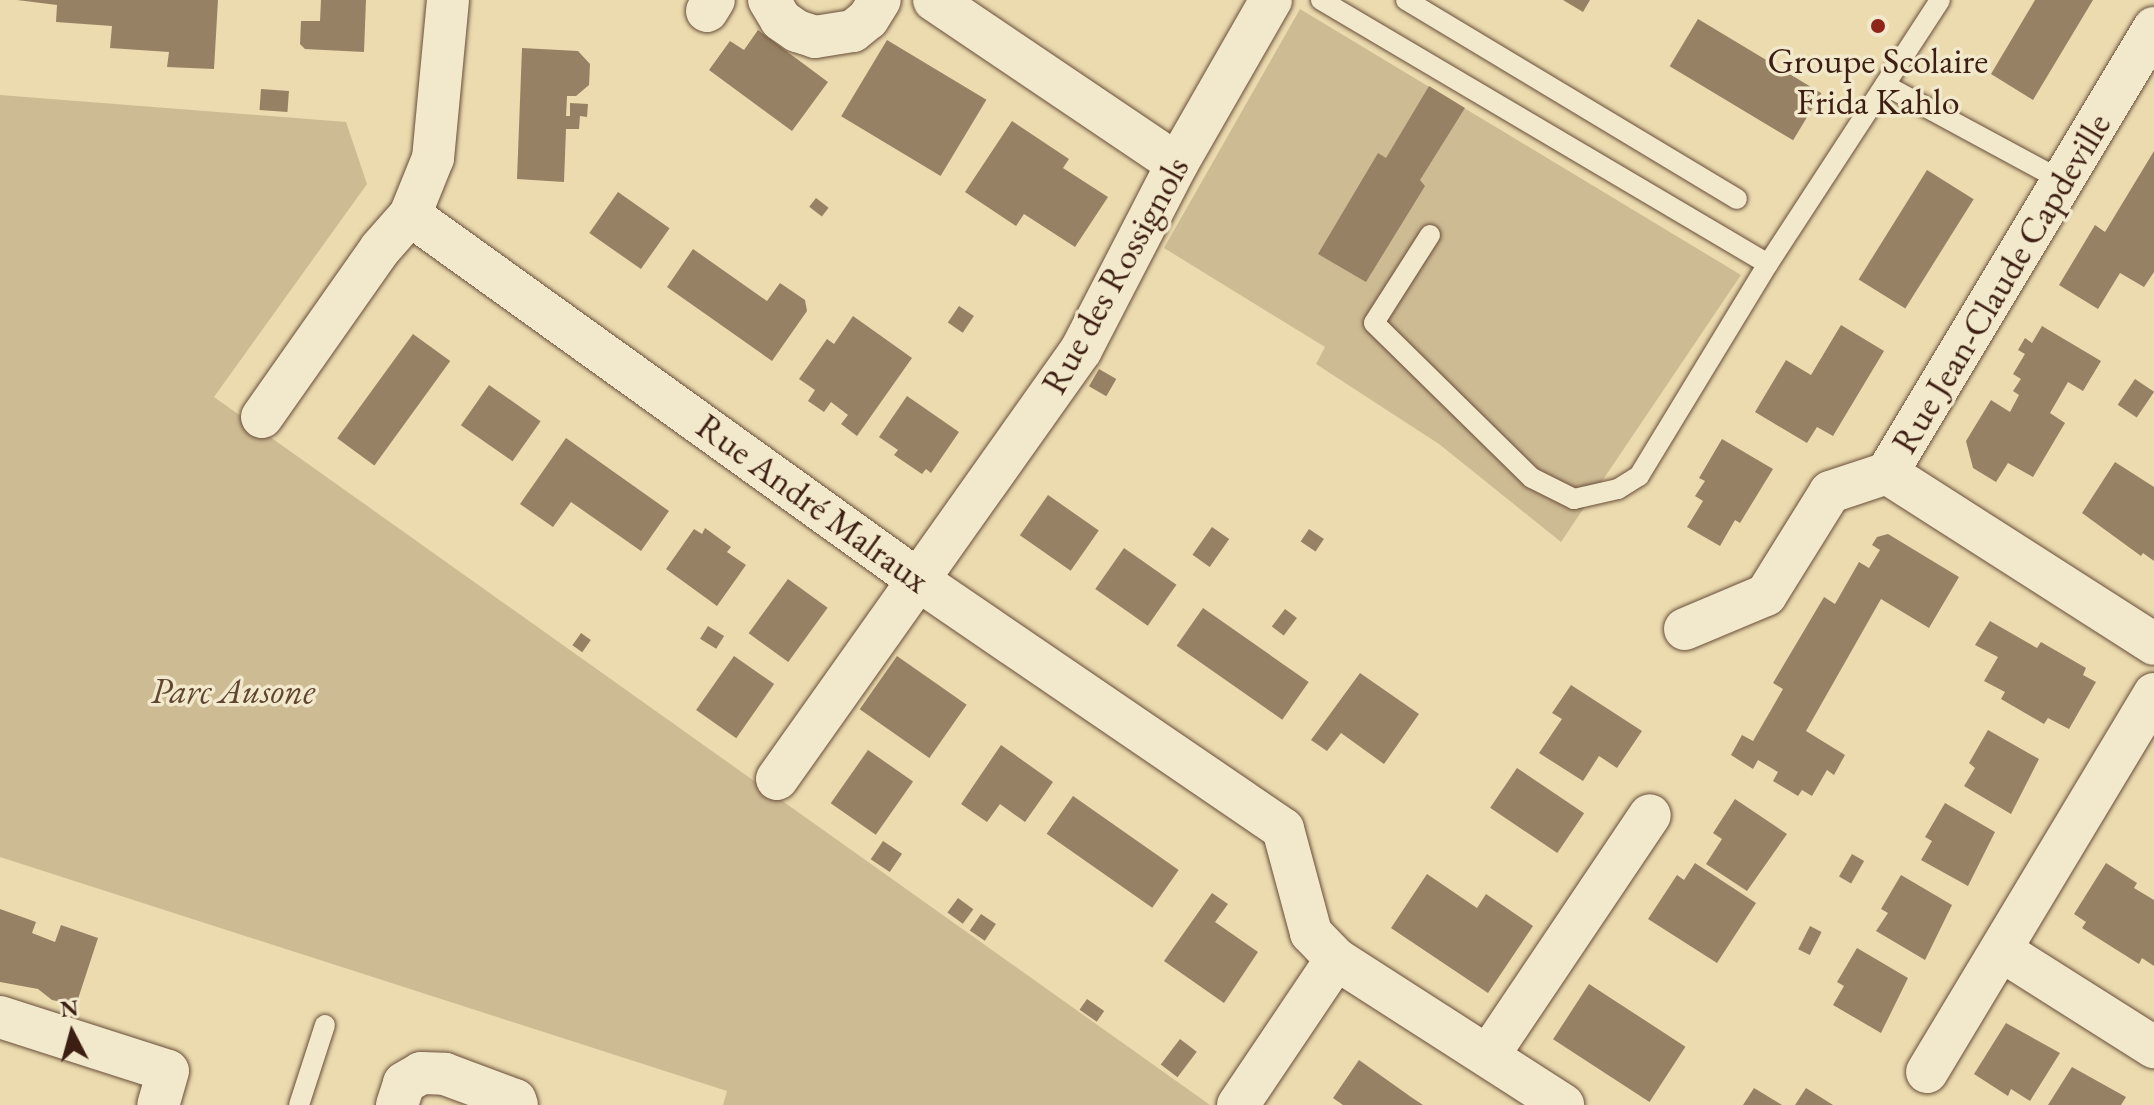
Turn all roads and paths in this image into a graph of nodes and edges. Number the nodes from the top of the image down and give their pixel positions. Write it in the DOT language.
graph roads {
  1 [pos="448,0"];
  2 [pos="769,0"];
  3 [pos="880,0"];
  4 [pos="934,0"];
  5 [pos="1271,0"];
  6 [pos="1321,0"];
  7 [pos="1406,0"];
  8 [pos="1940,0"];
  9 [pos="2154,28"];
  10 [pos="1885,85"];
  11 [pos="1177,164"];
  12 [pos="2061,180"];
  13 [pos="1737,199"];
  14 [pos="410,215"];
  15 [pos="1430,235"];
  16 [pos="1768,264"];
  17 [pos="262,417"];
  18 [pos="1887,473"];
  19 [pos="918,580"];
  20 [pos="1685,629"];
  21 [pos="2154,644"];
  22 [pos="2154,694"];
  23 [pos="777,779"];
  24 [pos="1650,815"];
  25 [pos="2002,951"];
  26 [pos="1336,959"];
  27 [pos="0,1017"];
  28 [pos="325,1025"];
  29 [pos="2154,1047"];
  30 [pos="1488,1056"];
  31 [pos="1927,1072"];
  32 [pos="158,1105"];
  33 [pos="299,1105"];
  34 [pos="397,1105"];
  35 [pos="517,1105"];
  36 [pos="1238,1105"];
  37 [pos="1563,1105"];
  1 -- 14 [label="street"];
  2 -- 3 [label="street"];
  4 -- 11 [label="street"];
  5 -- 11 [label="street, Rue des Rossignols"];
  6 -- 16 [label="lane"];
  7 -- 13 [label="lane"];
  8 -- 10 [label="lane"];
  9 -- 12 [label="street, Rue Jean-Claude Capdeville"];
  10 -- 12 [label="lane"];
  10 -- 16 [label="lane"];
  11 -- 19 [label="street, Rue des Rossignols"];
  12 -- 18 [label="street, Rue Jean-Claude Capdeville"];
  14 -- 17 [label="street"];
  14 -- 19 [label="street, Rue André Malraux"];
  15 -- 16 [label="lane"];
  18 -- 20 [label="street, Rue Jean-Claude Capdeville"];
  18 -- 21 [label="street"];
  19 -- 23 [label="street, Rue des Rossignols"];
  19 -- 26 [label="street, Rue André Malraux"];
  22 -- 25 [label="street"];
  24 -- 30 [label="street"];
  25 -- 29 [label="street"];
  25 -- 31 [label="street"];
  26 -- 30 [label="street, Rue André Malraux"];
  26 -- 36 [label="street"];
  27 -- 32 [label="street"];
  28 -- 33 [label="lane"];
  30 -- 37 [label="street, Rue André Malraux"];
  34 -- 35 [label="street"];
}
